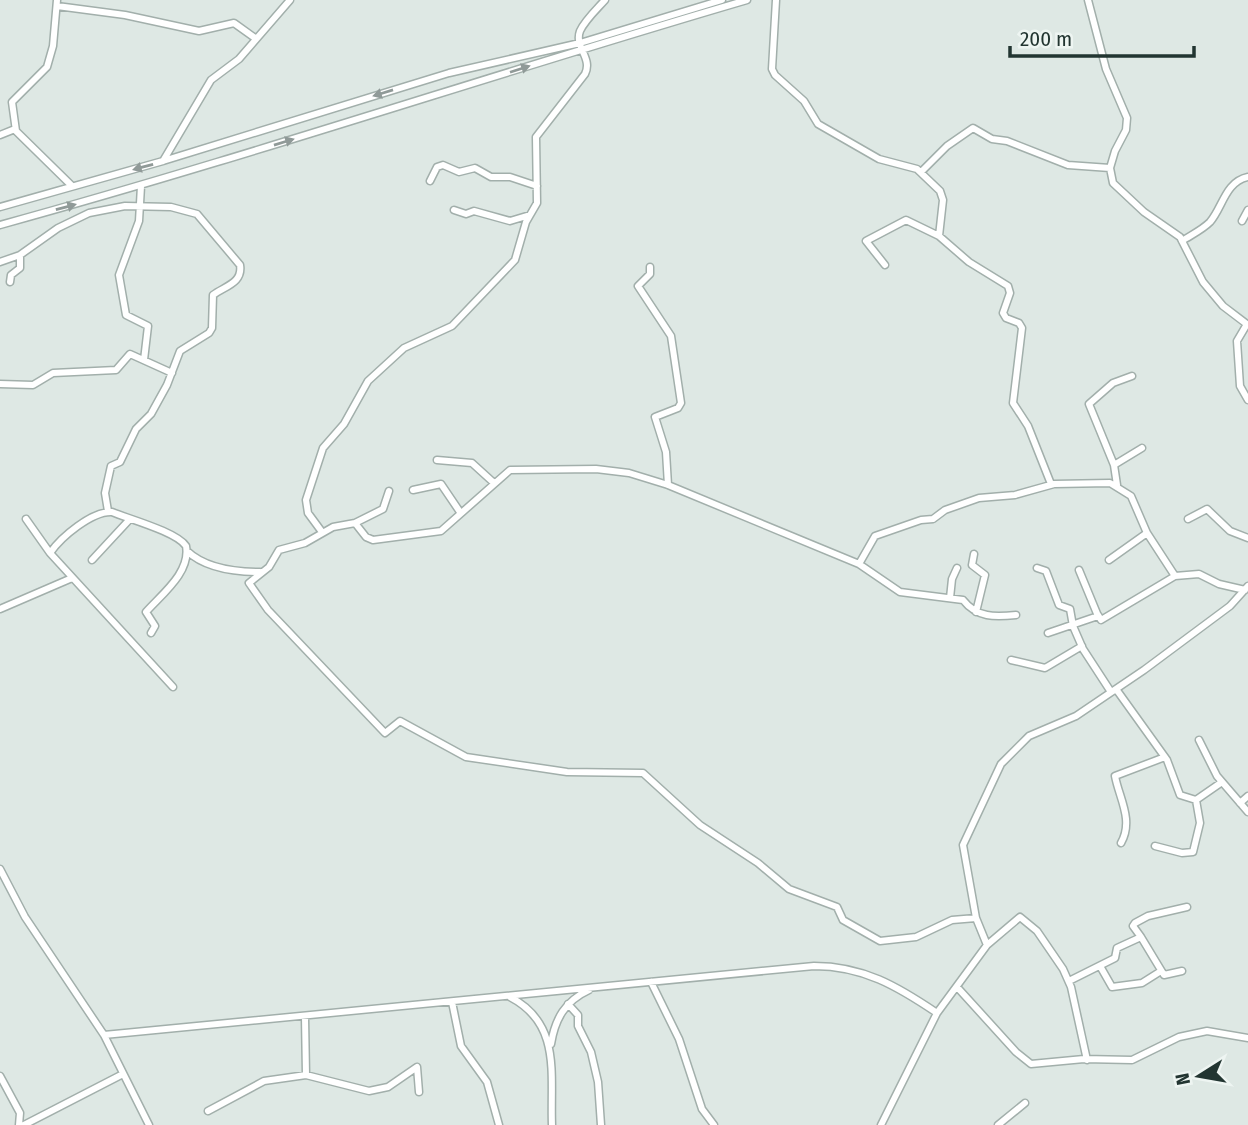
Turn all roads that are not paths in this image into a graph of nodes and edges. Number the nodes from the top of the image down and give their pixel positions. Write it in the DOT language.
graph roads {
  1 [pos="290,0"];
  2 [pos="605,0"];
  3 [pos="722,0"];
  4 [pos="747,0"];
  5 [pos="776,0"];
  6 [pos="1087,0"];
  7 [pos="57,3"];
  8 [pos="255,38"];
  9 [pos="581,46"];
  10 [pos="16,129"];
  11 [pos="0,135"];
  12 [pos="163,161"];
  13 [pos="1110,168"];
  14 [pos="921,172"];
  15 [pos="1248,177"];
  16 [pos="430,181"];
  17 [pos="72,186"];
  18 [pos="141,186"];
  19 [pos="537,186"];
  20 [pos="142,206"];
  21 [pos="0,207"];
  22 [pos="454,210"];
  23 [pos="1248,211"];
  24 [pos="530,215"];
  25 [pos="1241,221"];
  26 [pos="0,225"];
  27 [pos="939,236"];
  28 [pos="1182,241"];
  29 [pos="20,255"];
  30 [pos="0,262"];
  31 [pos="885,265"];
  32 [pos="650,267"];
  33 [pos="10,282"];
  34 [pos="1247,325"];
  35 [pos="144,360"];
  36 [pos="172,373"];
  37 [pos="1132,376"];
  38 [pos="0,384"];
  39 [pos="1248,400"];
  40 [pos="1142,448"];
  41 [pos="437,460"];
  42 [pos="1114,465"];
  43 [pos="494,483"];
  44 [pos="1051,484"];
  45 [pos="668,485"];
  46 [pos="1117,485"];
  47 [pos="413,490"];
  48 [pos="389,491"];
  49 [pos="108,511"];
  50 [pos="460,512"];
  51 [pos="26,519"];
  52 [pos="130,519"];
  53 [pos="1188,519"];
  54 [pos="355,523"];
  55 [pos="322,532"];
  56 [pos="1147,533"];
  57 [pos="1248,538"];
  58 [pos="187,551"];
  59 [pos="50,553"];
  60 [pos="974,554"];
  61 [pos="93,560"];
  62 [pos="1109,560"];
  63 [pos="859,564"];
  64 [pos="957,568"];
  65 [pos="1037,568"];
  66 [pos="1079,570"];
  67 [pos="260,572"];
  68 [pos="1175,576"];
  69 [pos="72,579"];
  70 [pos="1246,588"];
  71 [pos="950,598"];
  72 [pos="0,609"];
  73 [pos="976,612"];
  74 [pos="1016,615"];
  75 [pos="1098,615"];
  76 [pos="1073,625"];
  77 [pos="151,633"];
  78 [pos="1048,633"];
  79 [pos="1082,646"];
  80 [pos="1011,660"];
  81 [pos="173,687"];
  82 [pos="1113,691"];
  83 [pos="1199,740"];
  84 [pos="1166,757"];
  85 [pos="1222,782"];
  86 [pos="1248,796"];
  87 [pos="1196,800"];
  88 [pos="1240,803"];
  89 [pos="1248,812"];
  90 [pos="1121,843"];
  91 [pos="1155,846"];
  92 [pos="0,869"];
  93 [pos="1187,907"];
  94 [pos="976,918"];
  95 [pos="1141,937"];
  96 [pos="987,945"];
  97 [pos="1100,966"];
  98 [pos="1161,971"];
  99 [pos="1182,971"];
  100 [pos="1069,981"];
  101 [pos="651,982"];
  102 [pos="957,987"];
  103 [pos="593,988"];
  104 [pos="508,997"];
  105 [pos="452,1002"];
  106 [pos="568,1004"];
  107 [pos="937,1013"];
  108 [pos="305,1017"];
  109 [pos="104,1035"];
  110 [pos="1248,1038"];
  111 [pos="550,1051"];
  112 [pos="1087,1060"];
  113 [pos="123,1074"];
  114 [pos="306,1074"];
  115 [pos="0,1076"];
  116 [pos="419,1092"];
  117 [pos="1025,1102"];
  118 [pos="208,1111"];
  119 [pos="22,1125"];
  120 [pos="149,1125"];
  121 [pos="499,1125"];
  122 [pos="552,1125"];
  123 [pos="601,1125"];
  124 [pos="714,1125"];
  125 [pos="881,1125"];
  126 [pos="998,1125"];
  1 -- 8 [label="street"];
  2 -- 9 [label="street"];
  3 -- 9 [label="street"];
  4 -- 9 [label="street"];
  5 -- 14 [label="street"];
  6 -- 13 [label="street"];
  7 -- 8 [label="street"];
  7 -- 10 [label="street"];
  8 -- 12 [label="street"];
  9 -- 12 [label="street, one-way"];
  18 -- 9 [label="street, one-way"];
  9 -- 19 [label="street"];
  10 -- 11 [label="street"];
  10 -- 17 [label="street"];
  12 -- 17 [label="street, one-way"];
  13 -- 14 [label="street"];
  13 -- 28 [label="street"];
  14 -- 27 [label="street"];
  15 -- 28 [label="street"];
  16 -- 19 [label="street"];
  17 -- 21 [label="street"];
  18 -- 20 [label="street"];
  26 -- 18 [label="street, one-way"];
  19 -- 24 [label="street"];
  20 -- 29 [label="street"];
  20 -- 35 [label="street"];
  20 -- 36 [label="street"];
  22 -- 24 [label="street"];
  23 -- 25 [label="street"];
  24 -- 55 [label="street"];
  27 -- 31 [label="street"];
  27 -- 44 [label="street"];
  28 -- 34 [label="street"];
  29 -- 30 [label="street"];
  29 -- 33 [label="street"];
  32 -- 45 [label="street"];
  34 -- 39 [label="street"];
  35 -- 36 [label="street"];
  35 -- 38 [label="street"];
  36 -- 49 [label="street"];
  37 -- 42 [label="street"];
  40 -- 42 [label="street"];
  41 -- 43 [label="street"];
  42 -- 46 [label="street"];
  43 -- 45 [label="street"];
  43 -- 50 [label="street"];
  44 -- 46 [label="street"];
  44 -- 63 [label="street"];
  45 -- 63 [label="street"];
  46 -- 56 [label="street"];
  47 -- 50 [label="street"];
  48 -- 54 [label="street"];
  49 -- 52 [label="street"];
  49 -- 59 [label="street"];
  50 -- 54 [label="street"];
  51 -- 59 [label="street"];
  52 -- 58 [label="street"];
  52 -- 61 [label="street"];
  53 -- 57 [label="street"];
  54 -- 55 [label="street"];
  55 -- 67 [label="street"];
  56 -- 62 [label="street"];
  56 -- 68 [label="street"];
  58 -- 67 [label="street"];
  58 -- 77 [label="street"];
  59 -- 69 [label="street"];
  60 -- 73 [label="street"];
  63 -- 71 [label="street"];
  64 -- 71 [label="street"];
  65 -- 76 [label="street"];
  66 -- 75 [label="street"];
  67 -- 94 [label="street"];
  68 -- 70 [label="street"];
  68 -- 75 [label="street"];
  69 -- 72 [label="street"];
  69 -- 81 [label="street"];
  70 -- 82 [label="street"];
  71 -- 73 [label="street"];
  73 -- 74 [label="street"];
  75 -- 76 [label="street"];
  76 -- 78 [label="street"];
  76 -- 79 [label="street"];
  79 -- 80 [label="street"];
  79 -- 82 [label="street"];
  82 -- 84 [label="street"];
  82 -- 94 [label="street"];
  83 -- 85 [label="street"];
  84 -- 87 [label="street"];
  84 -- 90 [label="street"];
  85 -- 87 [label="street"];
  85 -- 88 [label="street"];
  86 -- 88 [label="street"];
  87 -- 91 [label="street"];
  88 -- 89 [label="street"];
  92 -- 109 [label="street"];
  93 -- 95 [label="street"];
  94 -- 96 [label="street"];
  95 -- 97 [label="street"];
  95 -- 98 [label="street"];
  96 -- 100 [label="street"];
  96 -- 102 [label="street"];
  97 -- 98 [label="street"];
  97 -- 100 [label="street"];
  98 -- 99 [label="street"];
  100 -- 112 [label="street"];
  101 -- 103 [label="street"];
  101 -- 107 [label="street"];
  101 -- 124 [label="street"];
  102 -- 107 [label="street"];
  102 -- 112 [label="street"];
  103 -- 104 [label="street"];
  103 -- 106 [label="street"];
  104 -- 105 [label="street"];
  104 -- 111 [label="street"];
  105 -- 108 [label="street"];
  105 -- 121 [label="street"];
  106 -- 111 [label="street"];
  106 -- 123 [label="street"];
  107 -- 125 [label="street"];
  108 -- 109 [label="street"];
  108 -- 114 [label="street"];
  109 -- 113 [label="street"];
  110 -- 112 [label="street"];
  111 -- 122 [label="street"];
  113 -- 119 [label="street"];
  113 -- 120 [label="street"];
  114 -- 116 [label="street"];
  114 -- 118 [label="street"];
  115 -- 119 [label="street"];
  117 -- 126 [label="street"];
}
